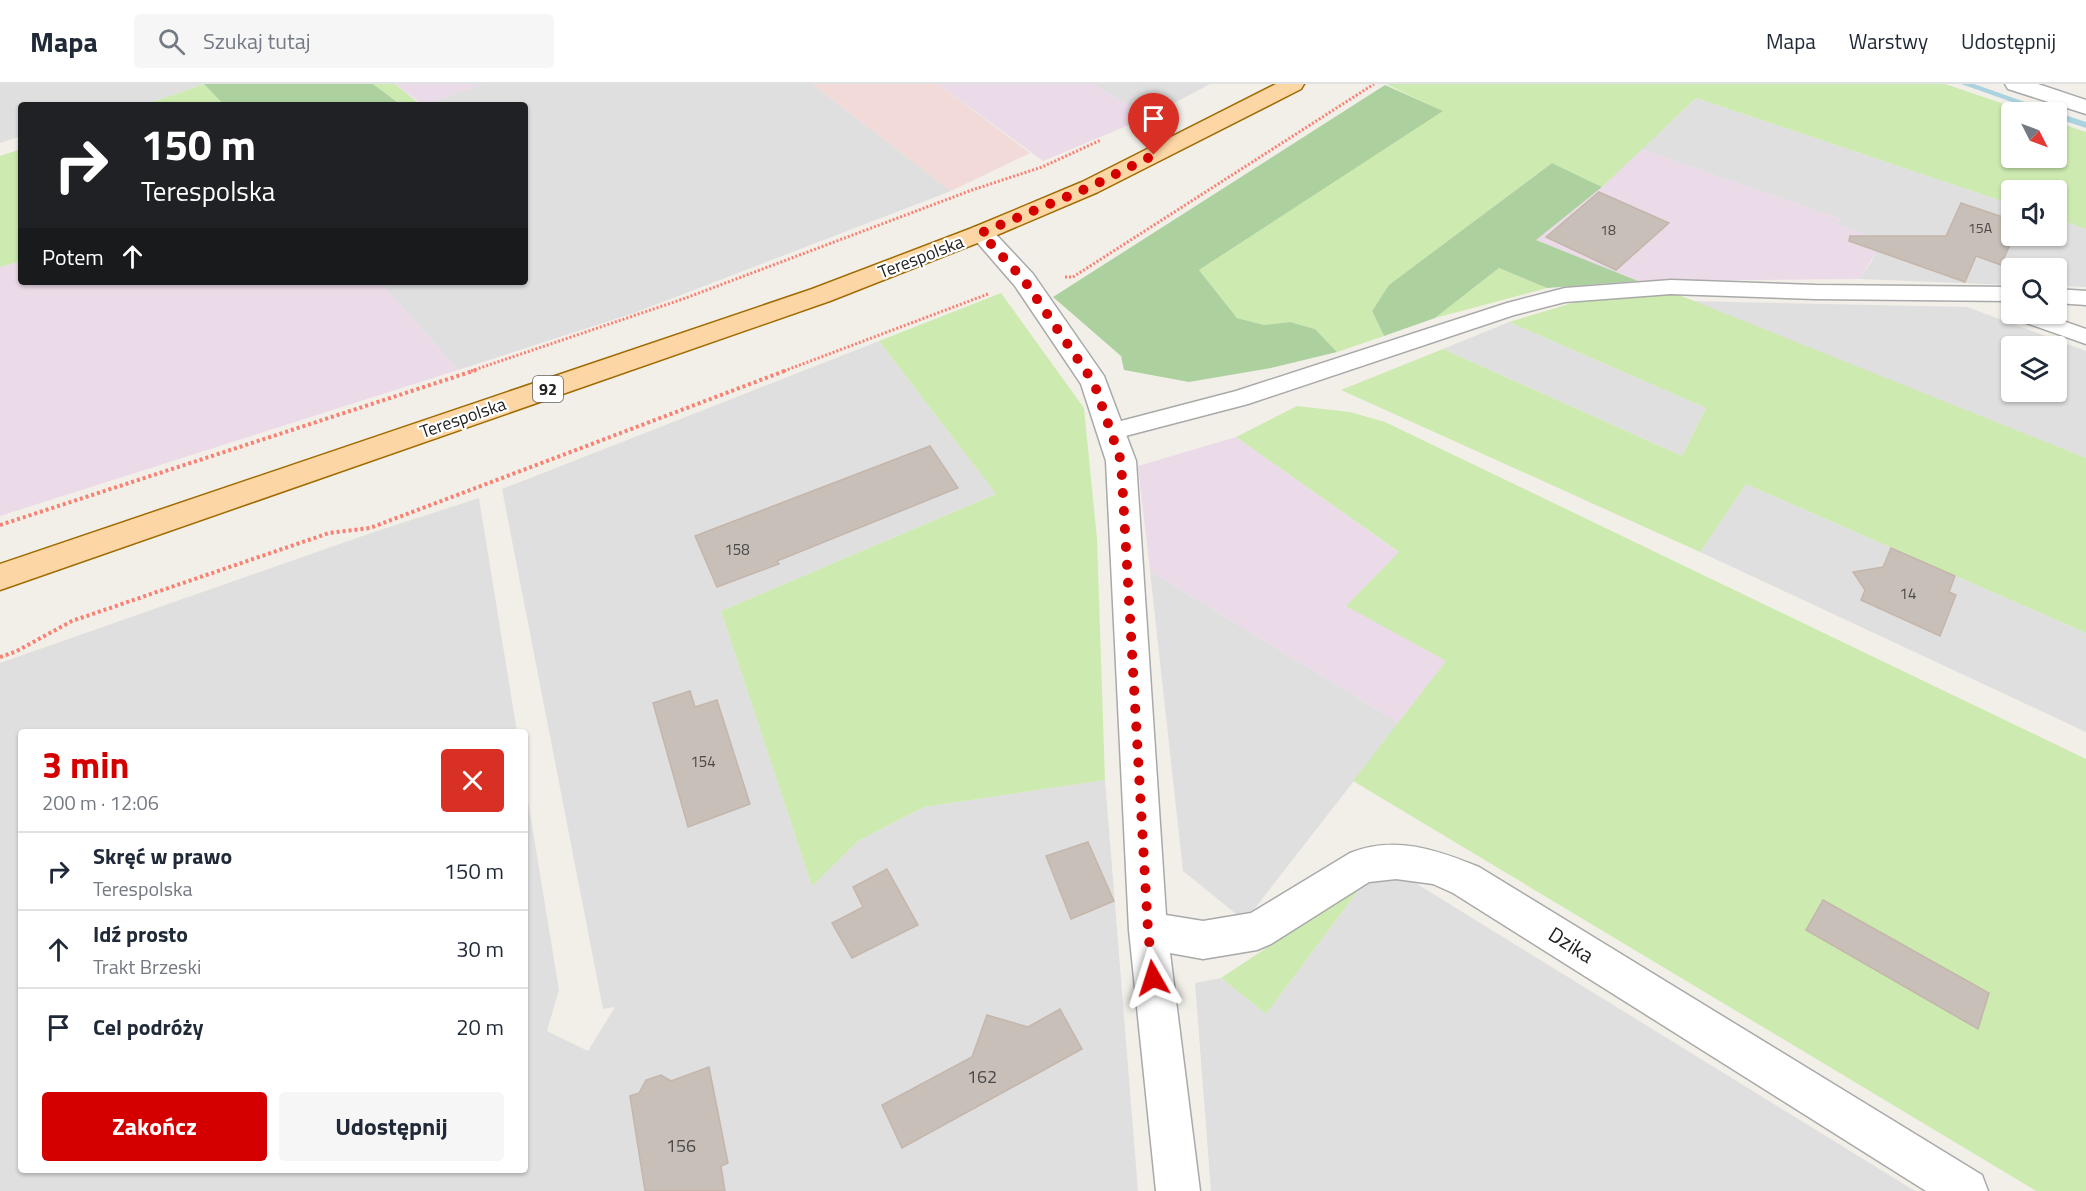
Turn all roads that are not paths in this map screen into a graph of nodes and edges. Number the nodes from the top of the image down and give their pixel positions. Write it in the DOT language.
graph roads {
  1 [pos="1293,84"];
  2 [pos="2016,84"];
  3 [pos="2086,107"];
  4 [pos="981,233"];
  5 [pos="1967,292"];
  6 [pos="2001,294"];
  7 [pos="2067,296"];
  8 [pos="2086,297"];
  9 [pos="2001,305"];
  10 [pos="2049,324"];
  11 [pos="2086,338"];
  12 [pos="1110,432"];
  13 [pos="0,577"];
  14 [pos="1148,930"];
  15 [pos="1178,1191"];
  16 [pos="1966,1191"];
  1 -- 4 [label="main road, Terespolska / 92"];
  2 -- 3 [label="street"];
  4 -- 12 [label="street"];
  4 -- 13 [label="main road, Terespolska / 92"];
  5 -- 6 [label="lane"];
  5 -- 9 [label="lane"];
  5 -- 12 [label="lane"];
  7 -- 8 [label="lane"];
  10 -- 11 [label="lane"];
  12 -- 14 [label="street"];
  14 -- 15 [label="street"];
  14 -- 16 [label="street, Dzika"];
}
